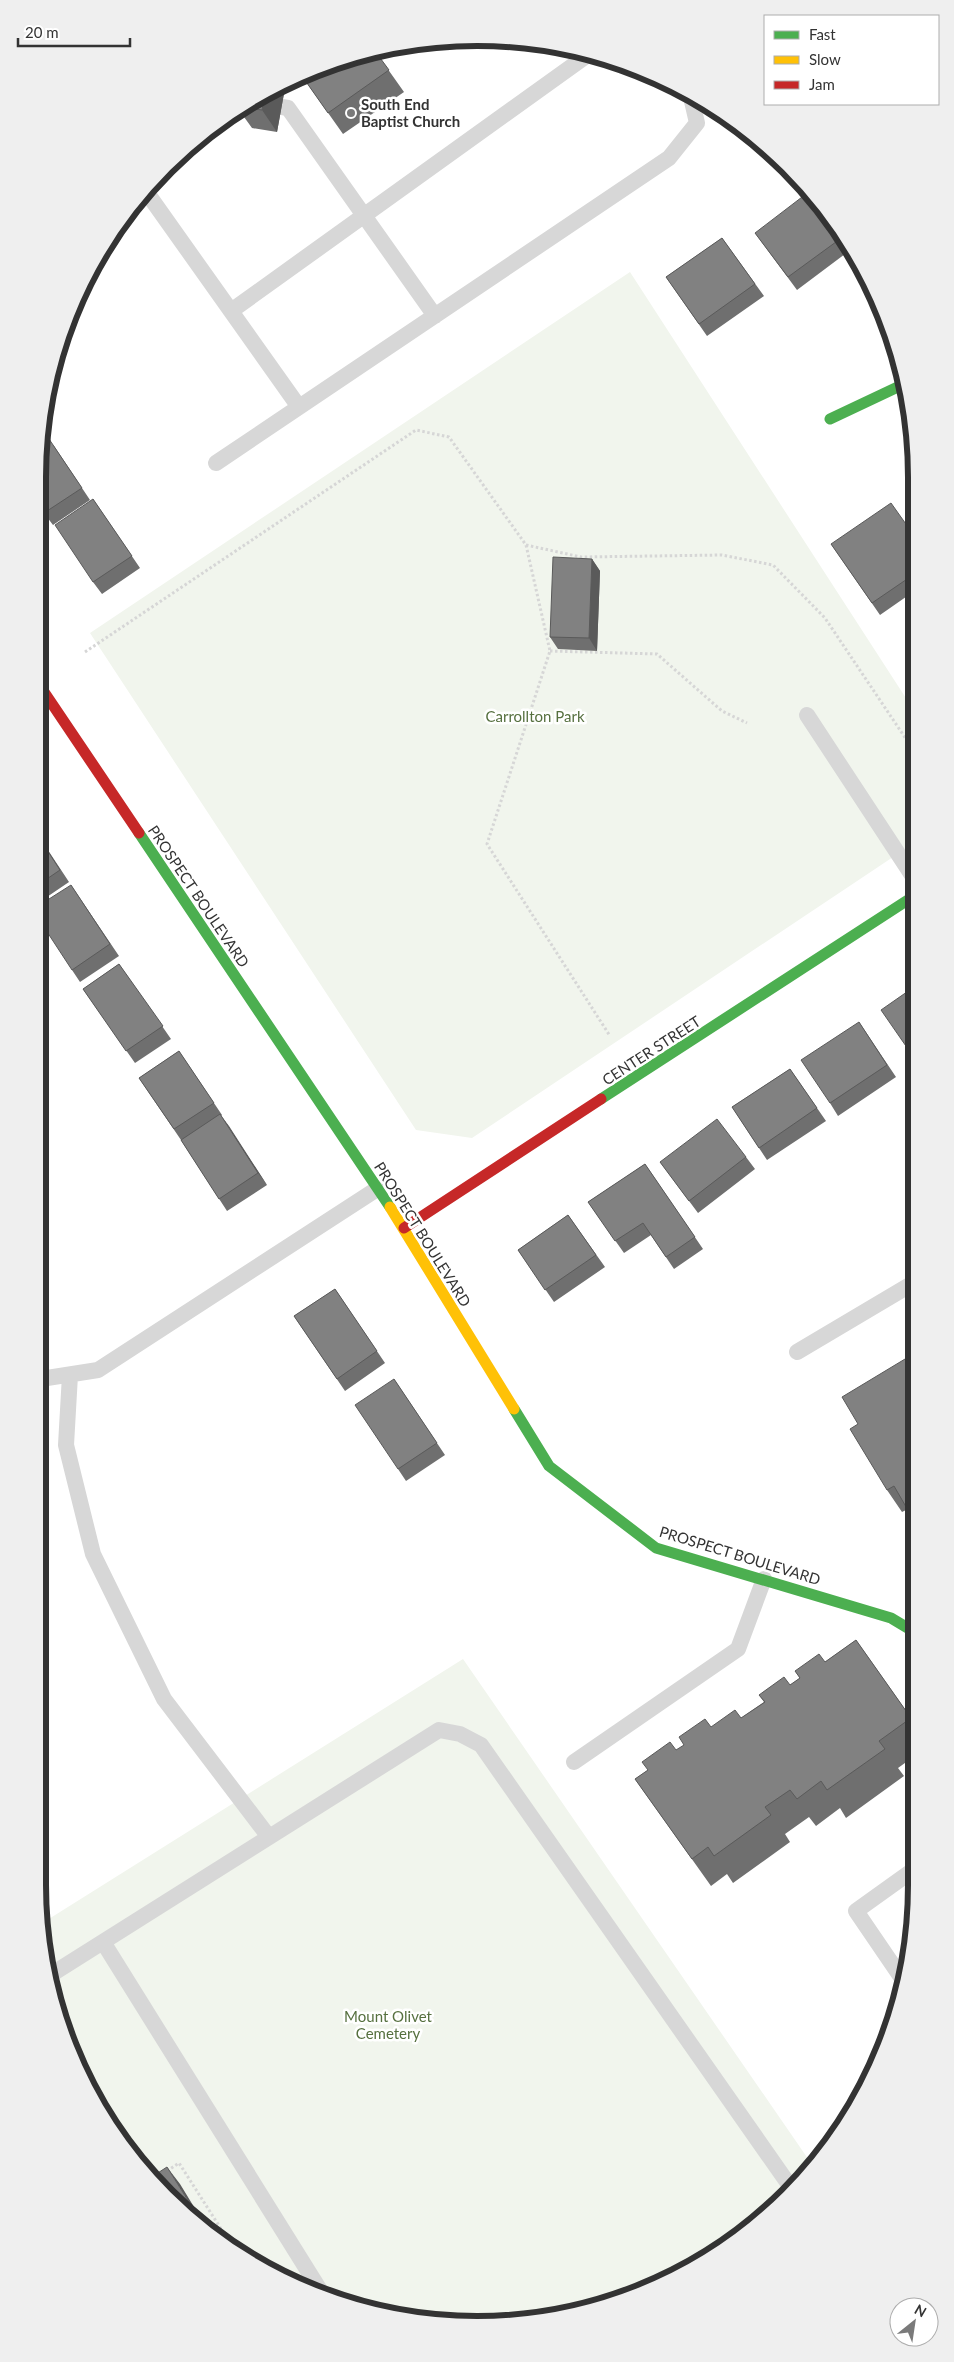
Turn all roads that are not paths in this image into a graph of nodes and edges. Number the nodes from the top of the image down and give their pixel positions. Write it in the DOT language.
graph roads {
  1 [pos="581,60"];
  2 [pos="693,104"];
  3 [pos="282,107"];
  4 [pos="149,197"];
  5 [pos="363,217"];
  6 [pos="231,311"];
  7 [pos="435,316"];
  8 [pos="898,387"];
  9 [pos="299,407"];
  10 [pos="830,419"];
  11 [pos="216,463"];
  12 [pos="46,695"];
  13 [pos="807,715"];
  14 [pos="908,869"];
  15 [pos="908,900"];
  16 [pos="377,1188"];
  17 [pos="404,1228"];
  18 [pos="908,1286"];
  19 [pos="797,1352"];
  20 [pos="70,1375"];
  21 [pos="46,1377"];
  22 [pos="764,1579"];
  23 [pos="908,1628"];
  24 [pos="574,1762"];
  25 [pos="269,1837"];
  26 [pos="908,1874"];
  27 [pos="104,1942"];
  28 [pos="56,1972"];
  29 [pos="898,1973"];
  30 [pos="788,2183"];
  31 [pos="317,2285"];
  1 -- 5 [label="lane"];
  2 -- 7 [label="lane"];
  3 -- 5 [label="lane"];
  4 -- 6 [label="lane"];
  5 -- 6 [label="lane"];
  5 -- 7 [label="lane"];
  6 -- 9 [label="lane"];
  7 -- 9 [label="lane"];
  8 -- 10 [label="street"];
  9 -- 11 [label="lane"];
  12 -- 16 [label="street, PROSPECT BOULEVARD"];
  13 -- 14 [label="lane"];
  15 -- 17 [label="street, CENTER STREET"];
  16 -- 17 [label="street, PROSPECT BOULEVARD"];
  16 -- 20 [label="lane"];
  17 -- 22 [label="street, PROSPECT BOULEVARD"];
  18 -- 19 [label="lane"];
  20 -- 21 [label="lane"];
  20 -- 25 [label="lane"];
  22 -- 23 [label="street, PROSPECT BOULEVARD"];
  22 -- 24 [label="lane"];
  25 -- 27 [label="lane"];
  25 -- 30 [label="lane"];
  26 -- 29 [label="lane"];
  27 -- 28 [label="lane"];
  27 -- 31 [label="lane"];
}
